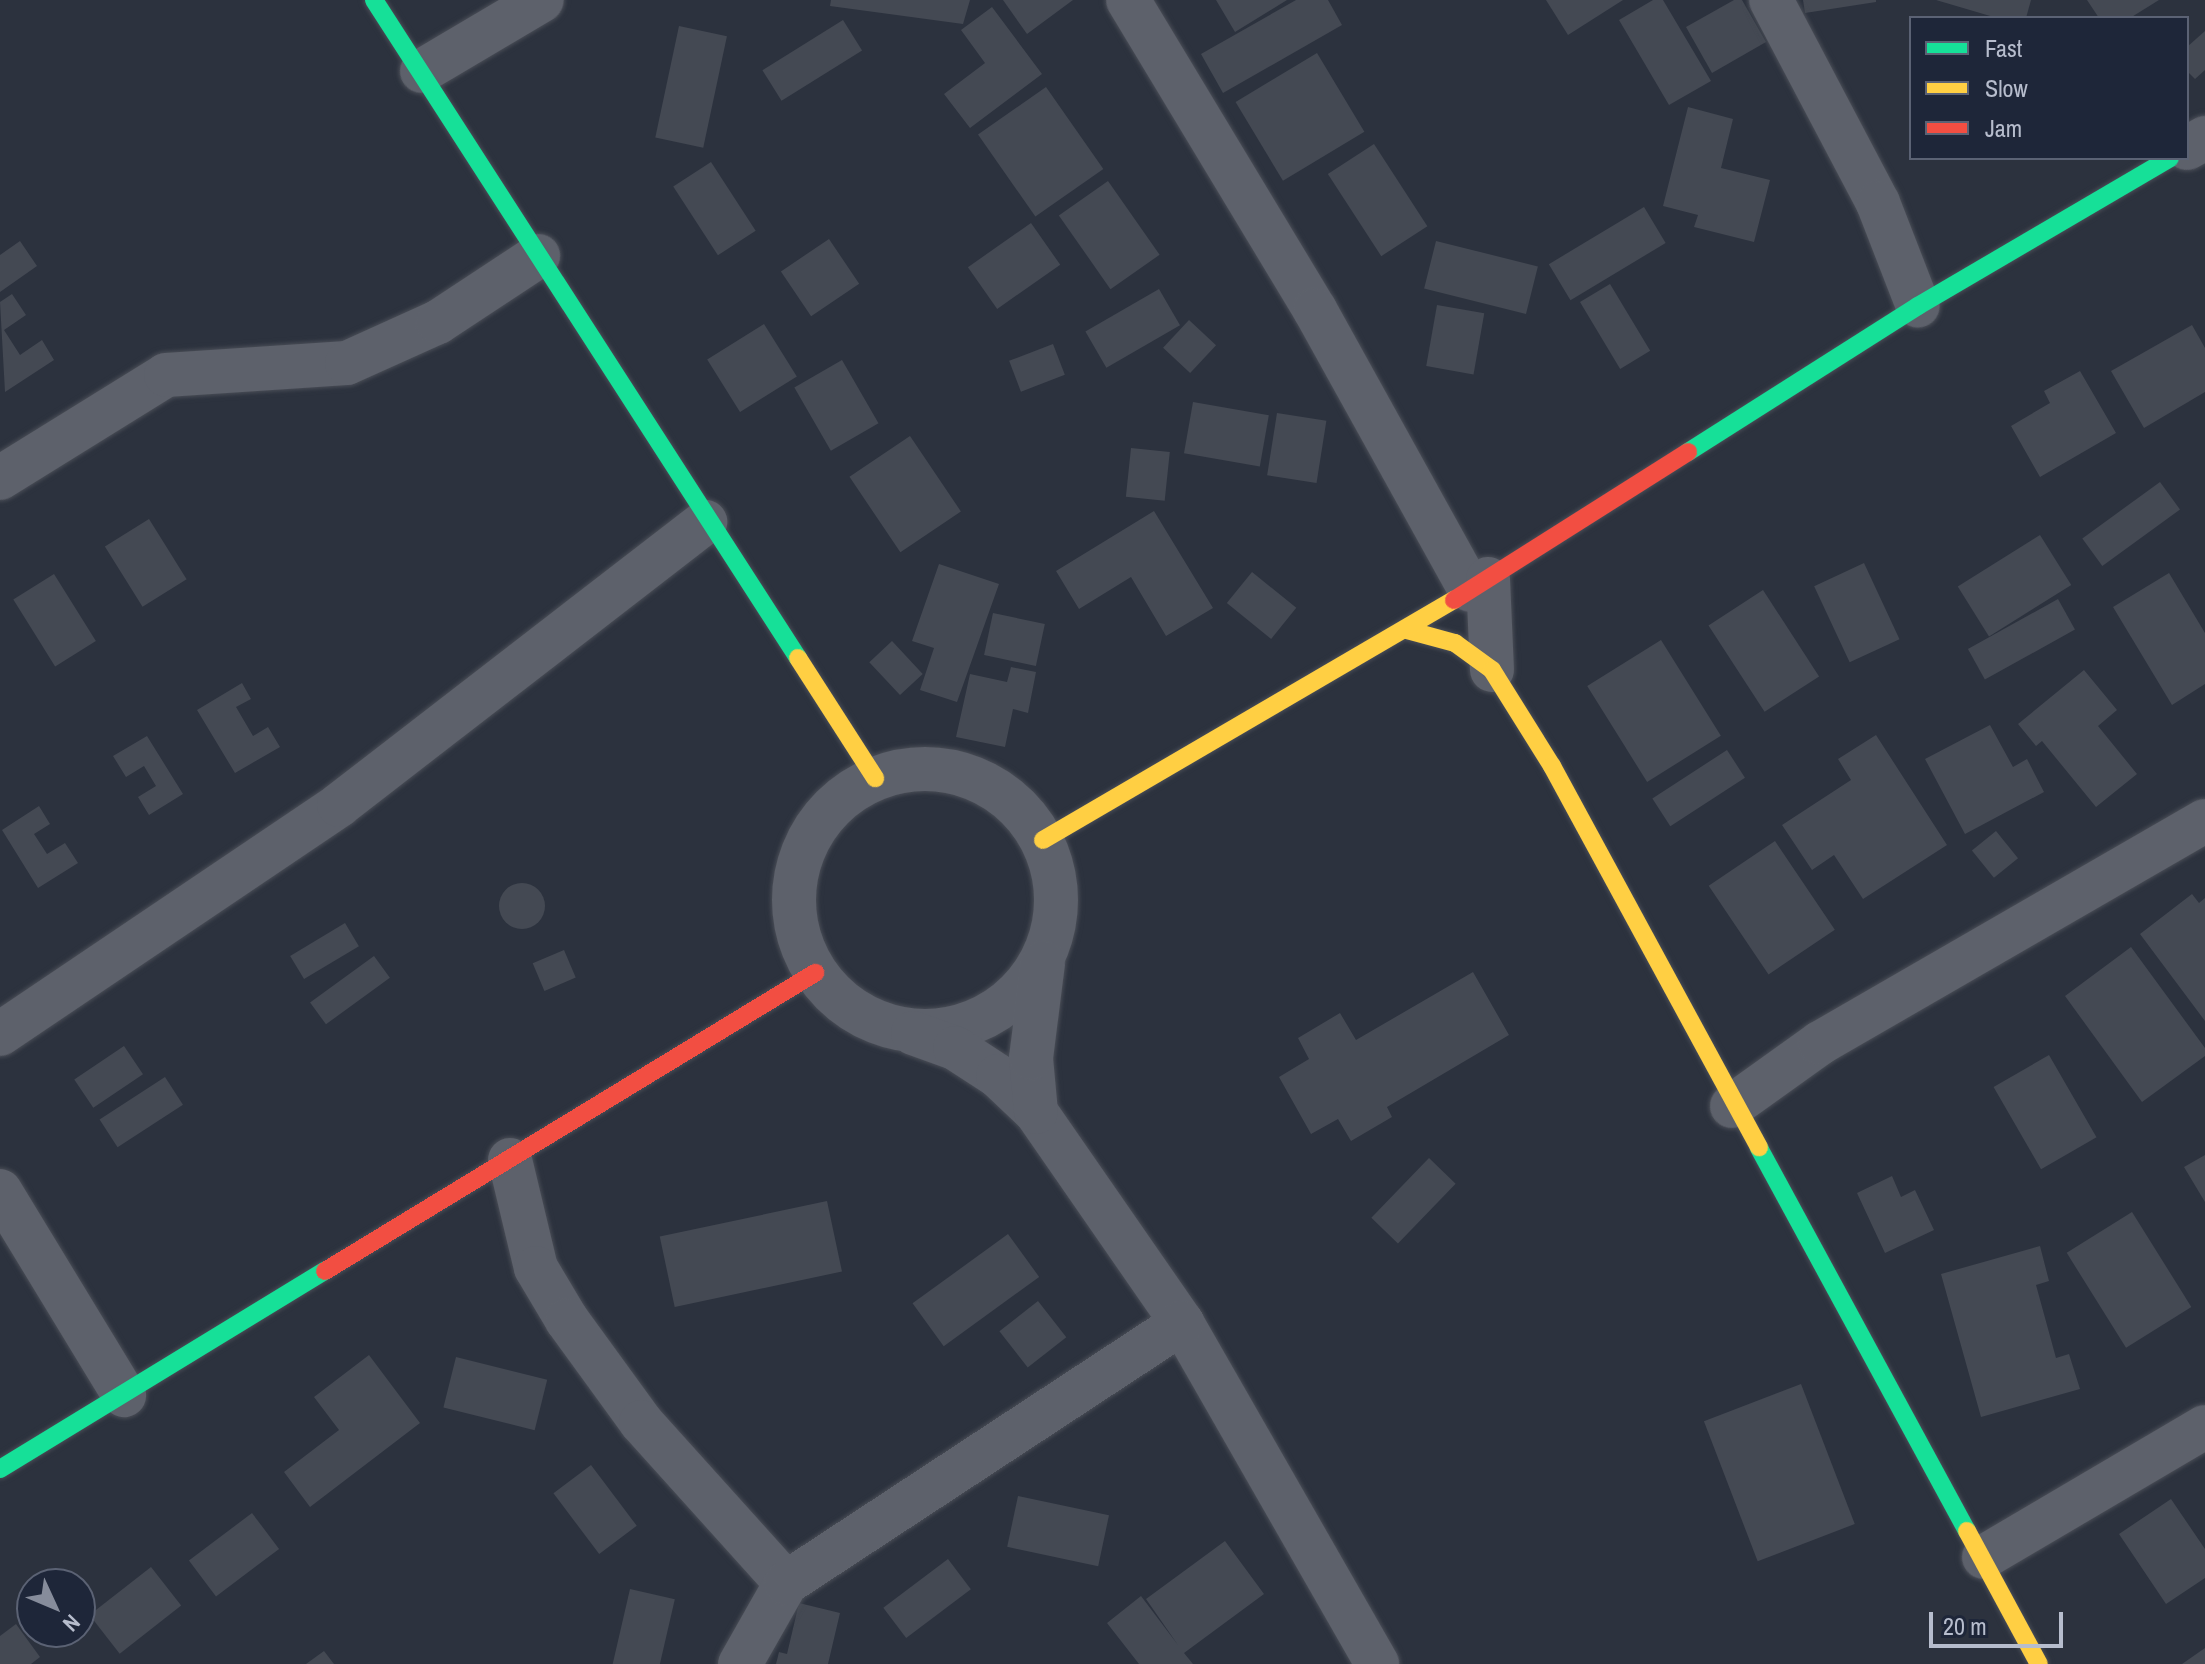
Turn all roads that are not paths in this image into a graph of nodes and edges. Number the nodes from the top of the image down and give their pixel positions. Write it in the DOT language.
graph roads {
  1 [pos="374,0"];
  2 [pos="542,0"];
  3 [pos="1128,0"];
  4 [pos="1771,0"];
  5 [pos="422,71"];
  6 [pos="2167,160"];
  7 [pos="538,256"];
  8 [pos="1918,306"];
  9 [pos="0,478"];
  10 [pos="705,522"];
  11 [pos="1479,584"];
  12 [pos="1407,630"];
  13 [pos="1492,670"];
  14 [pos="875,778"];
  15 [pos="2205,821"];
  16 [pos="1043,840"];
  17 [pos="1046,952"];
  18 [pos="815,973"];
  19 [pos="907,1030"];
  20 [pos="0,1034"];
  21 [pos="1732,1106"];
  22 [pos="1036,1112"];
  23 [pos="510,1160"];
  24 [pos="0,1191"];
  25 [pos="1182,1323"];
  26 [pos="124,1395"];
  27 [pos="2205,1427"];
  28 [pos="0,1469"];
  29 [pos="1984,1557"];
  30 [pos="786,1583"];
  31 [pos="740,1664"];
  32 [pos="1377,1664"];
  33 [pos="2039,1664"];
  1 -- 5 [label="street"];
  2 -- 5 [label="street"];
  3 -- 11 [label="street"];
  4 -- 8 [label="street"];
  5 -- 7 [label="street"];
  6 -- 8 [label="street"];
  7 -- 9 [label="street"];
  7 -- 10 [label="street"];
  8 -- 11 [label="street"];
  10 -- 14 [label="street"];
  10 -- 20 [label="street"];
  11 -- 12 [label="street"];
  11 -- 13 [label="street"];
  12 -- 13 [label="street"];
  12 -- 16 [label="street"];
  13 -- 21 [label="street"];
  14 -- 16 [label="street"];
  14 -- 18 [label="street"];
  15 -- 21 [label="street"];
  16 -- 17 [label="street"];
  17 -- 19 [label="street"];
  17 -- 22 [label="street"];
  18 -- 19 [label="street"];
  18 -- 23 [label="street"];
  19 -- 22 [label="street"];
  21 -- 29 [label="street"];
  22 -- 25 [label="street"];
  23 -- 26 [label="street"];
  23 -- 30 [label="street"];
  24 -- 26 [label="street"];
  25 -- 30 [label="street"];
  25 -- 32 [label="street"];
  26 -- 28 [label="street"];
  27 -- 29 [label="street"];
  29 -- 33 [label="street"];
  30 -- 31 [label="street"];
}
